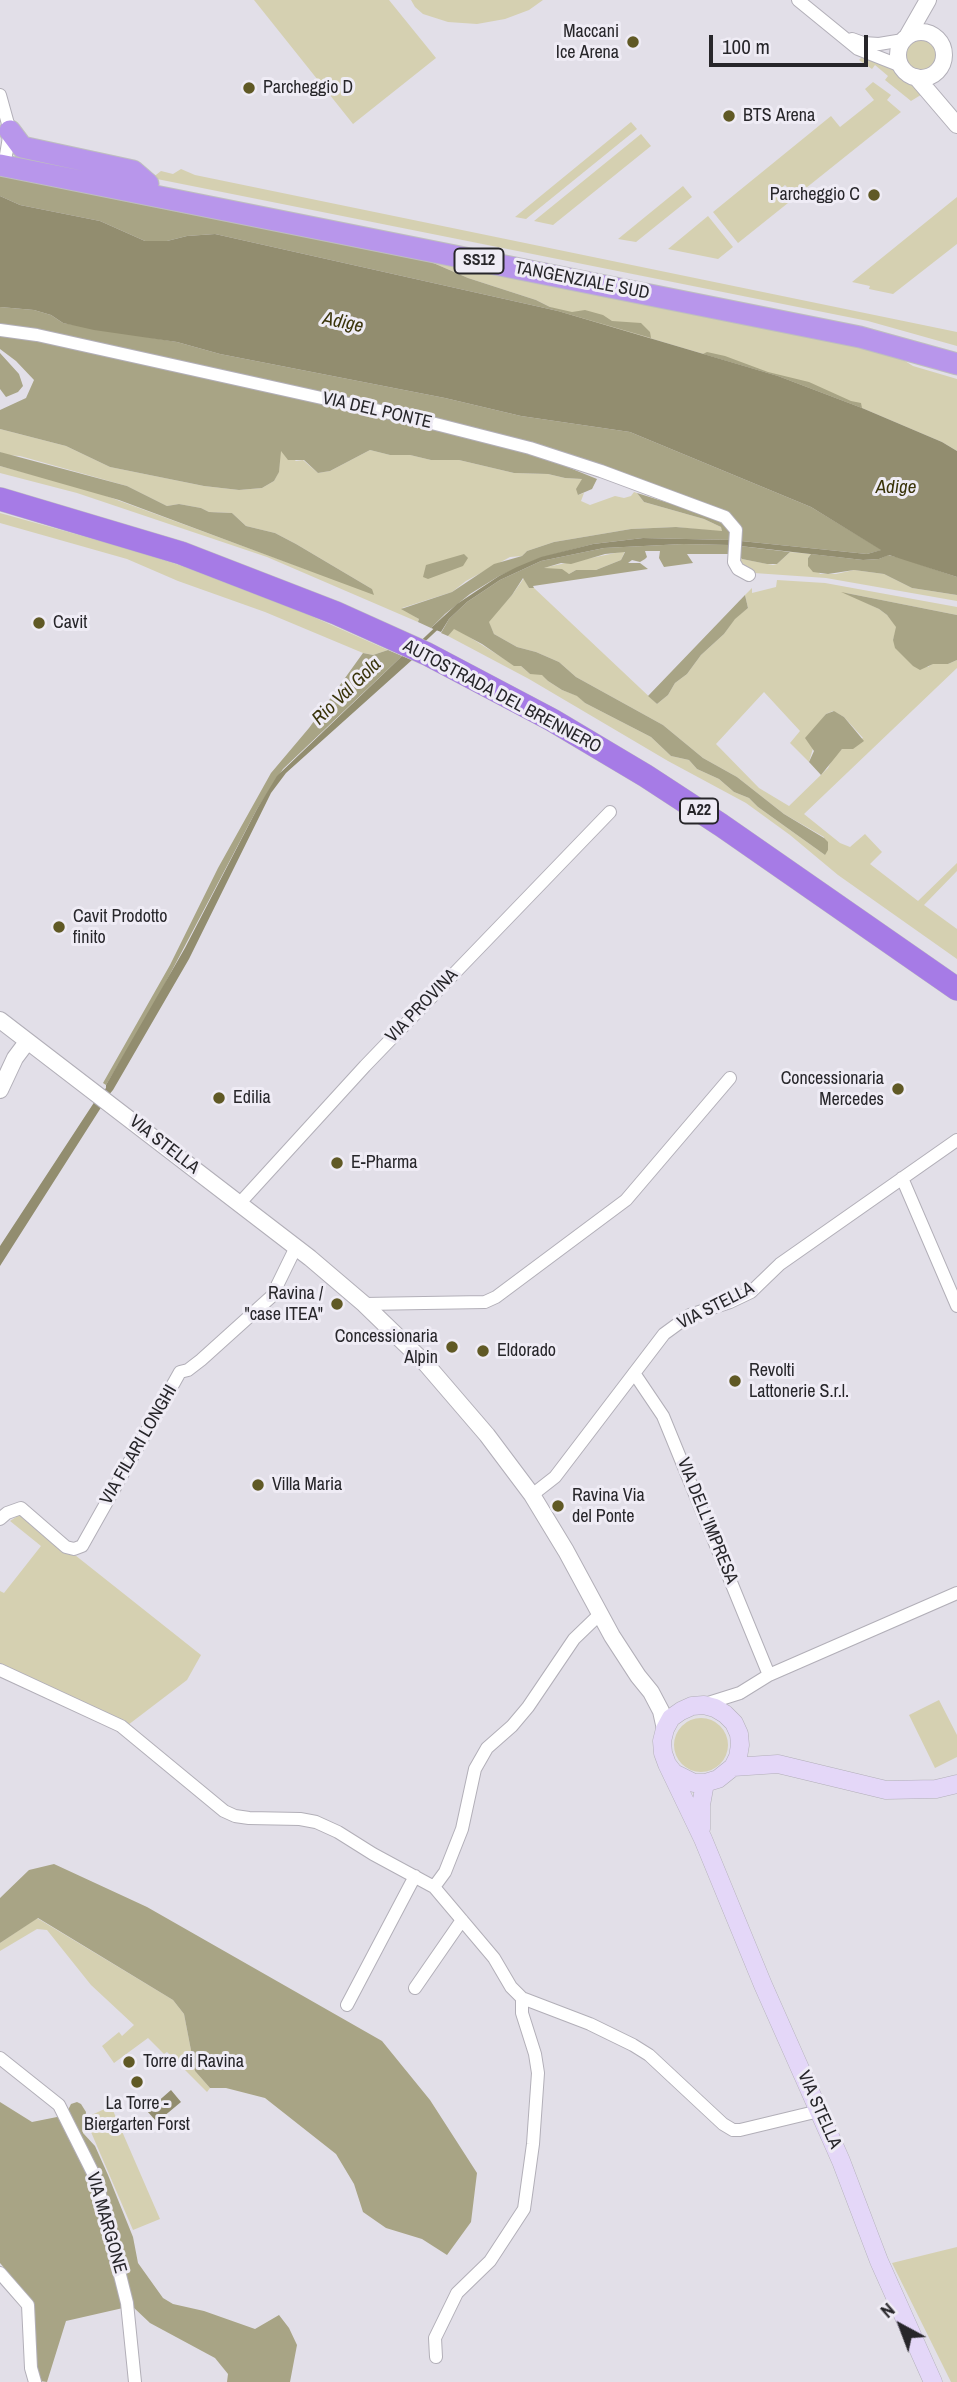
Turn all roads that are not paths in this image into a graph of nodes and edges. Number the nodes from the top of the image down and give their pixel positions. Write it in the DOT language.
graph roads {
  1 [pos="799,0"];
  2 [pos="928,0"];
  3 [pos="934,0"];
  4 [pos="845,37"];
  5 [pos="906,38"];
  6 [pos="939,39"];
  7 [pos="901,66"];
  8 [pos="940,68"];
  9 [pos="916,77"];
  10 [pos="0,95"];
  11 [pos="946,111"];
  12 [pos="957,125"];
  13 [pos="10,131"];
  14 [pos="2,157"];
  15 [pos="148,184"];
  16 [pos="0,330"];
  17 [pos="886,343"];
  18 [pos="957,352"];
  19 [pos="957,364"];
  20 [pos="957,374"];
  21 [pos="0,485"];
  22 [pos="0,499"];
  23 [pos="749,575"];
  24 [pos="403,636"];
  25 [pos="432,649"];
  26 [pos="610,812"];
  27 [pos="957,973"];
  28 [pos="957,989"];
  29 [pos="0,1020"];
  30 [pos="27,1042"];
  31 [pos="730,1078"];
  32 [pos="0,1090"];
  33 [pos="957,1140"];
  34 [pos="902,1178"];
  35 [pos="239,1204"];
  36 [pos="296,1247"];
  37 [pos="364,1304"];
  38 [pos="957,1306"];
  39 [pos="634,1373"];
  40 [pos="531,1495"];
  41 [pos="0,1519"];
  42 [pos="957,1593"];
  43 [pos="601,1613"];
  44 [pos="0,1670"];
  45 [pos="769,1675"];
  46 [pos="652,1692"];
  47 [pos="740,1693"];
  48 [pos="698,1705"];
  49 [pos="736,1728"];
  50 [pos="665,1729"];
  51 [pos="667,1764"];
  52 [pos="778,1764"];
  53 [pos="733,1767"];
  54 [pos="705,1783"];
  55 [pos="957,1784"];
  56 [pos="703,1839"];
  57 [pos="415,1877"];
  58 [pos="434,1887"];
  59 [pos="462,1920"];
  60 [pos="415,1989"];
  61 [pos="522,1998"];
  62 [pos="347,2005"];
  63 [pos="0,2058"];
  64 [pos="819,2111"];
  65 [pos="0,2273"];
  66 [pos="436,2357"];
  67 [pos="35,2382"];
  68 [pos="135,2382"];
  69 [pos="933,2382"];
  1 -- 4 [label="street"];
  2 -- 5 [label="street"];
  3 -- 6 [label="street"];
  4 -- 5 [label="street"];
  4 -- 7 [label="street"];
  5 -- 6 [label="street"];
  5 -- 7 [label="street"];
  6 -- 8 [label="street"];
  7 -- 9 [label="street"];
  8 -- 9 [label="street"];
  8 -- 11 [label="street"];
  9 -- 11 [label="street"];
  10 -- 13 [label="street"];
  11 -- 12 [label="street"];
  13 -- 14 [label="street"];
  13 -- 15 [label="highway"];
  14 -- 15 [label="highway, TANGENZIALE SUD / SS12"];
  14 -- 17 [label="highway, TANGENZIALE SUD / SS12"];
  15 -- 18 [label="highway, TANGENZIALE SUD / SS12"];
  16 -- 23 [label="street, VIA DEL PONTE"];
  17 -- 19 [label="highway, TANGENZIALE SUD / SS12"];
  17 -- 20 [label="highway"];
  21 -- 24 [label="highway, AUTOSTRADA DEL BRENNERO / A22"];
  22 -- 24 [label="highway, AUTOSTRADA DEL BRENNERO / A22"];
  24 -- 25 [label="highway, AUTOSTRADA DEL BRENNERO / A22"];
  25 -- 27 [label="highway, AUTOSTRADA DEL BRENNERO / A22"];
  25 -- 28 [label="highway, AUTOSTRADA DEL BRENNERO / A22"];
  26 -- 35 [label="street, VIA PROVINA"];
  29 -- 30 [label="street"];
  30 -- 32 [label="street"];
  30 -- 35 [label="street, VIA STELLA"];
  31 -- 37 [label="street"];
  33 -- 34 [label="street, VIA STELLA"];
  34 -- 38 [label="street"];
  34 -- 39 [label="street, VIA STELLA"];
  35 -- 36 [label="street, VIA STELLA"];
  36 -- 37 [label="street, VIA STELLA"];
  36 -- 41 [label="street, VIA FILARI LONGHI"];
  37 -- 40 [label="street, VIA STELLA"];
  39 -- 40 [label="street, VIA STELLA"];
  39 -- 45 [label="street, VIA DELL'IMPRESA"];
  40 -- 43 [label="street, VIA STELLA"];
  42 -- 45 [label="street"];
  43 -- 46 [label="street, VIA STELLA"];
  43 -- 58 [label="street"];
  44 -- 57 [label="street"];
  45 -- 47 [label="street"];
  46 -- 48 [label="street, VIA STELLA"];
  46 -- 50 [label="street, VIA STELLA"];
  47 -- 48 [label="street"];
  47 -- 49 [label="street"];
  48 -- 49 [label="main road, VIA STELLA"];
  48 -- 50 [label="main road"];
  49 -- 52 [label="main road, VIA STELLA"];
  49 -- 53 [label="main road"];
  50 -- 51 [label="main road, VIA STELLA"];
  51 -- 54 [label="main road"];
  51 -- 56 [label="main road, VIA STELLA"];
  52 -- 53 [label="main road"];
  52 -- 55 [label="main road"];
  53 -- 54 [label="main road"];
  54 -- 56 [label="main road, VIA STELLA"];
  56 -- 64 [label="main road, VIA STELLA"];
  57 -- 58 [label="street"];
  57 -- 62 [label="street"];
  58 -- 59 [label="street"];
  59 -- 60 [label="street"];
  59 -- 61 [label="street"];
  61 -- 64 [label="street"];
  61 -- 66 [label="street"];
  63 -- 68 [label="street, VIA MARGONE"];
  64 -- 69 [label="main road, VIA STELLA"];
  65 -- 67 [label="street"];
}
